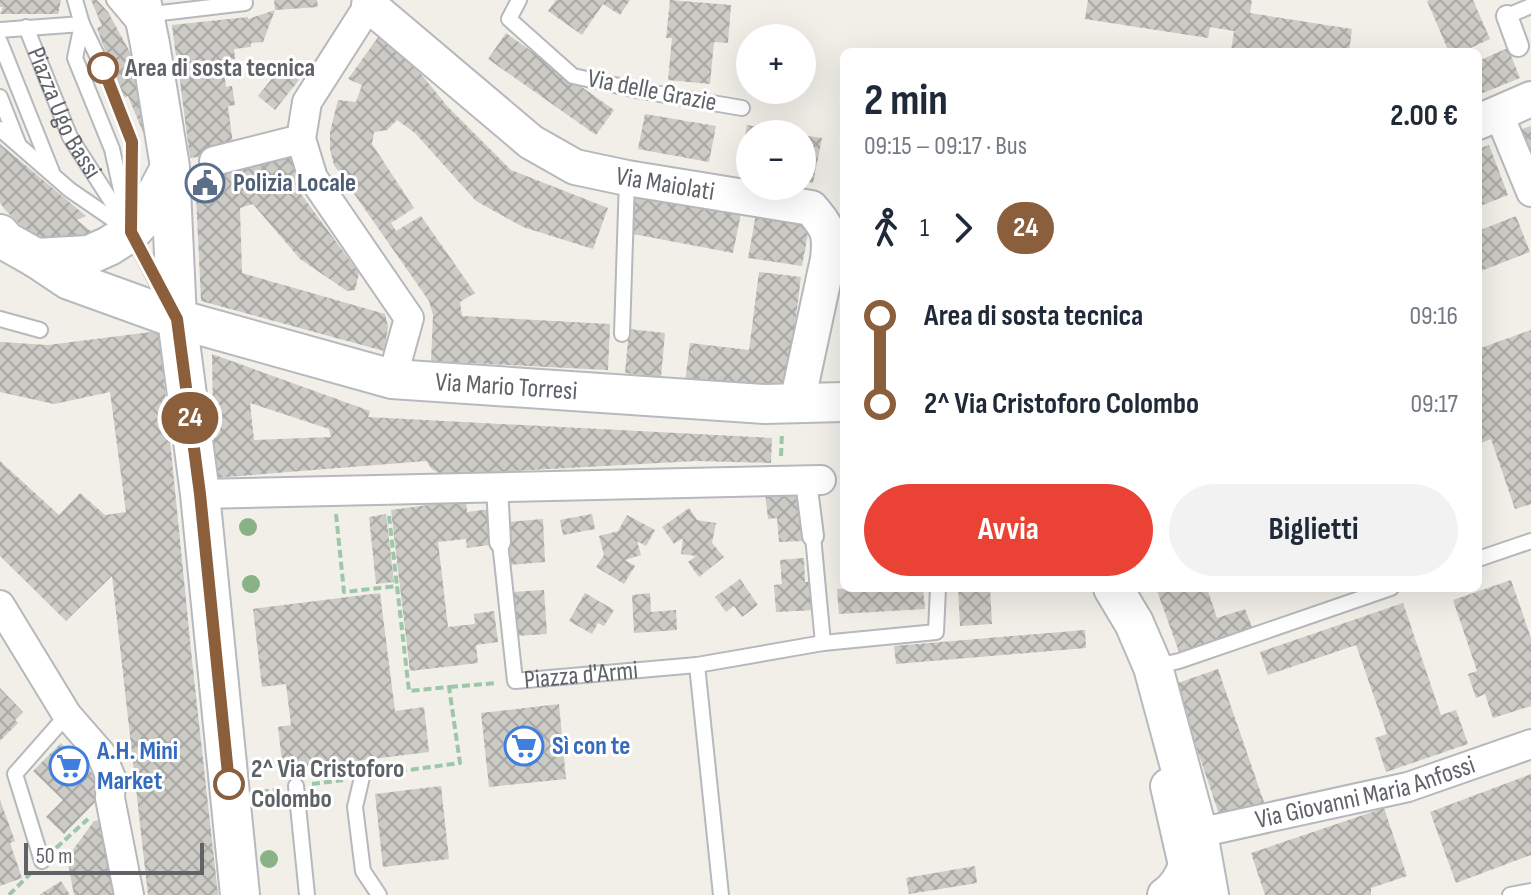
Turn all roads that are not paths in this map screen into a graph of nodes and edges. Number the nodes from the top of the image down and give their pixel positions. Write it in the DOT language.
graph roads {
  1 [pos="75,0"];
  2 [pos="519,0"];
  3 [pos="370,2"];
  4 [pos="245,3"];
  5 [pos="1531,6"];
  6 [pos="137,15"];
  7 [pos="1507,16"];
  8 [pos="82,24"];
  9 [pos="26,27"];
  10 [pos="0,30"];
  11 [pos="0,42"];
  12 [pos="1518,46"];
  13 [pos="0,97"];
  14 [pos="1531,99"];
  15 [pos="742,108"];
  16 [pos="1488,117"];
  17 [pos="0,129"];
  18 [pos="301,139"];
  19 [pos="20,147"];
  20 [pos="214,161"];
  21 [pos="170,167"];
  22 [pos="54,176"];
  23 [pos="627,178"];
  24 [pos="70,190"];
  25 [pos="1531,192"];
  26 [pos="120,194"];
  27 [pos="131,232"];
  28 [pos="0,234"];
  29 [pos="36,258"];
  30 [pos="0,319"];
  31 [pos="177,319"];
  32 [pos="40,330"];
  33 [pos="622,334"];
  34 [pos="392,379"];
  35 [pos="840,402"];
  36 [pos="790,404"];
  37 [pos="802,481"];
  38 [pos="497,486"];
  39 [pos="200,494"];
  40 [pos="813,536"];
  41 [pos="1531,541"];
  42 [pos="500,542"];
  43 [pos="1482,558"];
  44 [pos="938,592"];
  45 [pos="1115,592"];
  46 [pos="1379,592"];
  47 [pos="0,605"];
  48 [pos="823,643"];
  49 [pos="697,665"];
  50 [pos="1153,667"];
  51 [pos="67,715"];
  52 [pos="1171,733"];
  53 [pos="1531,744"];
  54 [pos="362,777"];
  55 [pos="296,786"];
  56 [pos="1198,833"];
  57 [pos="42,861"];
  58 [pos="1531,891"];
  59 [pos="129,895"];
  60 [pos="240,895"];
  61 [pos="307,895"];
  62 [pos="379,895"];
  63 [pos="721,895"];
  64 [pos="1165,895"];
  65 [pos="1209,895"];
  66 [pos="1510,895"];
  1 -- 8 [label="lane, Piazza Ugo Bassi"];
  2 -- 15 [label="lane, Via delle Grazie"];
  3 -- 18 [label="street"];
  3 -- 23 [label="street, Via Maiolati"];
  4 -- 6 [label="lane"];
  5 -- 7 [label="lane"];
  6 -- 21 [label="main road"];
  7 -- 12 [label="street"];
  8 -- 9 [label="lane, Piazza Ugo Bassi"];
  8 -- 26 [label="lane, Piazza Ugo Bassi"];
  8 -- 26 [label="lane, Piazza Ugo Bassi"];
  9 -- 10 [label="lane, Piazza Ugo Bassi"];
  9 -- 26 [label="lane, Piazza Ugo Bassi"];
  11 -- 22 [label="lane, Piazza Ugo Bassi"];
  13 -- 19 [label="lane, Piazza Ugo Bassi"];
  14 -- 16 [label="street"];
  16 -- 25 [label="street"];
  17 -- 19 [label="lane, Piazza Ugo Bassi"];
  18 -- 20 [label="street"];
  18 -- 34 [label="street"];
  19 -- 22 [label="lane, Piazza Ugo Bassi"];
  21 -- 26 [label="lane, Piazza Ugo Bassi"];
  21 -- 27 [label="main road"];
  21 -- 31 [label="main road"];
  22 -- 24 [label="lane, Piazza Ugo Bassi"];
  23 -- 33 [label="lane"];
  23 -- 36 [label="street, Via Maiolati"];
  24 -- 26 [label="lane, Piazza Ugo Bassi"];
  24 -- 27 [label="lane, Piazza Ugo Bassi"];
  26 -- 27 [label="lane, Piazza Ugo Bassi"];
  26 -- 27 [label="lane, Piazza Ugo Bassi"];
  27 -- 29 [label="main road"];
  27 -- 31 [label="lane, Piazza Ugo Bassi"];
  28 -- 29 [label="main road"];
  29 -- 31 [label="main road"];
  30 -- 32 [label="lane"];
  31 -- 34 [label="main road, Via Mario Torresi"];
  31 -- 39 [label="main road"];
  34 -- 36 [label="main road, Via Mario Torresi"];
  35 -- 36 [label="main road, Via Mario Torresi"];
  37 -- 38 [label="street"];
  37 -- 40 [label="street"];
  38 -- 39 [label="street"];
  38 -- 42 [label="street, Piazza d'Armi"];
  39 -- 60 [label="main road"];
  40 -- 48 [label="lane"];
  41 -- 43 [label="lane"];
  42 -- 49 [label="lane, Piazza d'Armi"];
  44 -- 48 [label="lane, Piazza d'Armi"];
  45 -- 50 [label="main road"];
  46 -- 50 [label="lane"];
  47 -- 51 [label="street"];
  48 -- 49 [label="lane, Piazza d'Armi"];
  49 -- 63 [label="lane"];
  50 -- 52 [label="main road"];
  51 -- 57 [label="lane"];
  51 -- 59 [label="street"];
  52 -- 56 [label="main road"];
  52 -- 64 [label="street"];
  53 -- 56 [label="street, Via Giovanni Maria Anfossi"];
  54 -- 62 [label="lane"];
  55 -- 61 [label="lane"];
  56 -- 65 [label="main road"];
  58 -- 66 [label="lane"];
}
